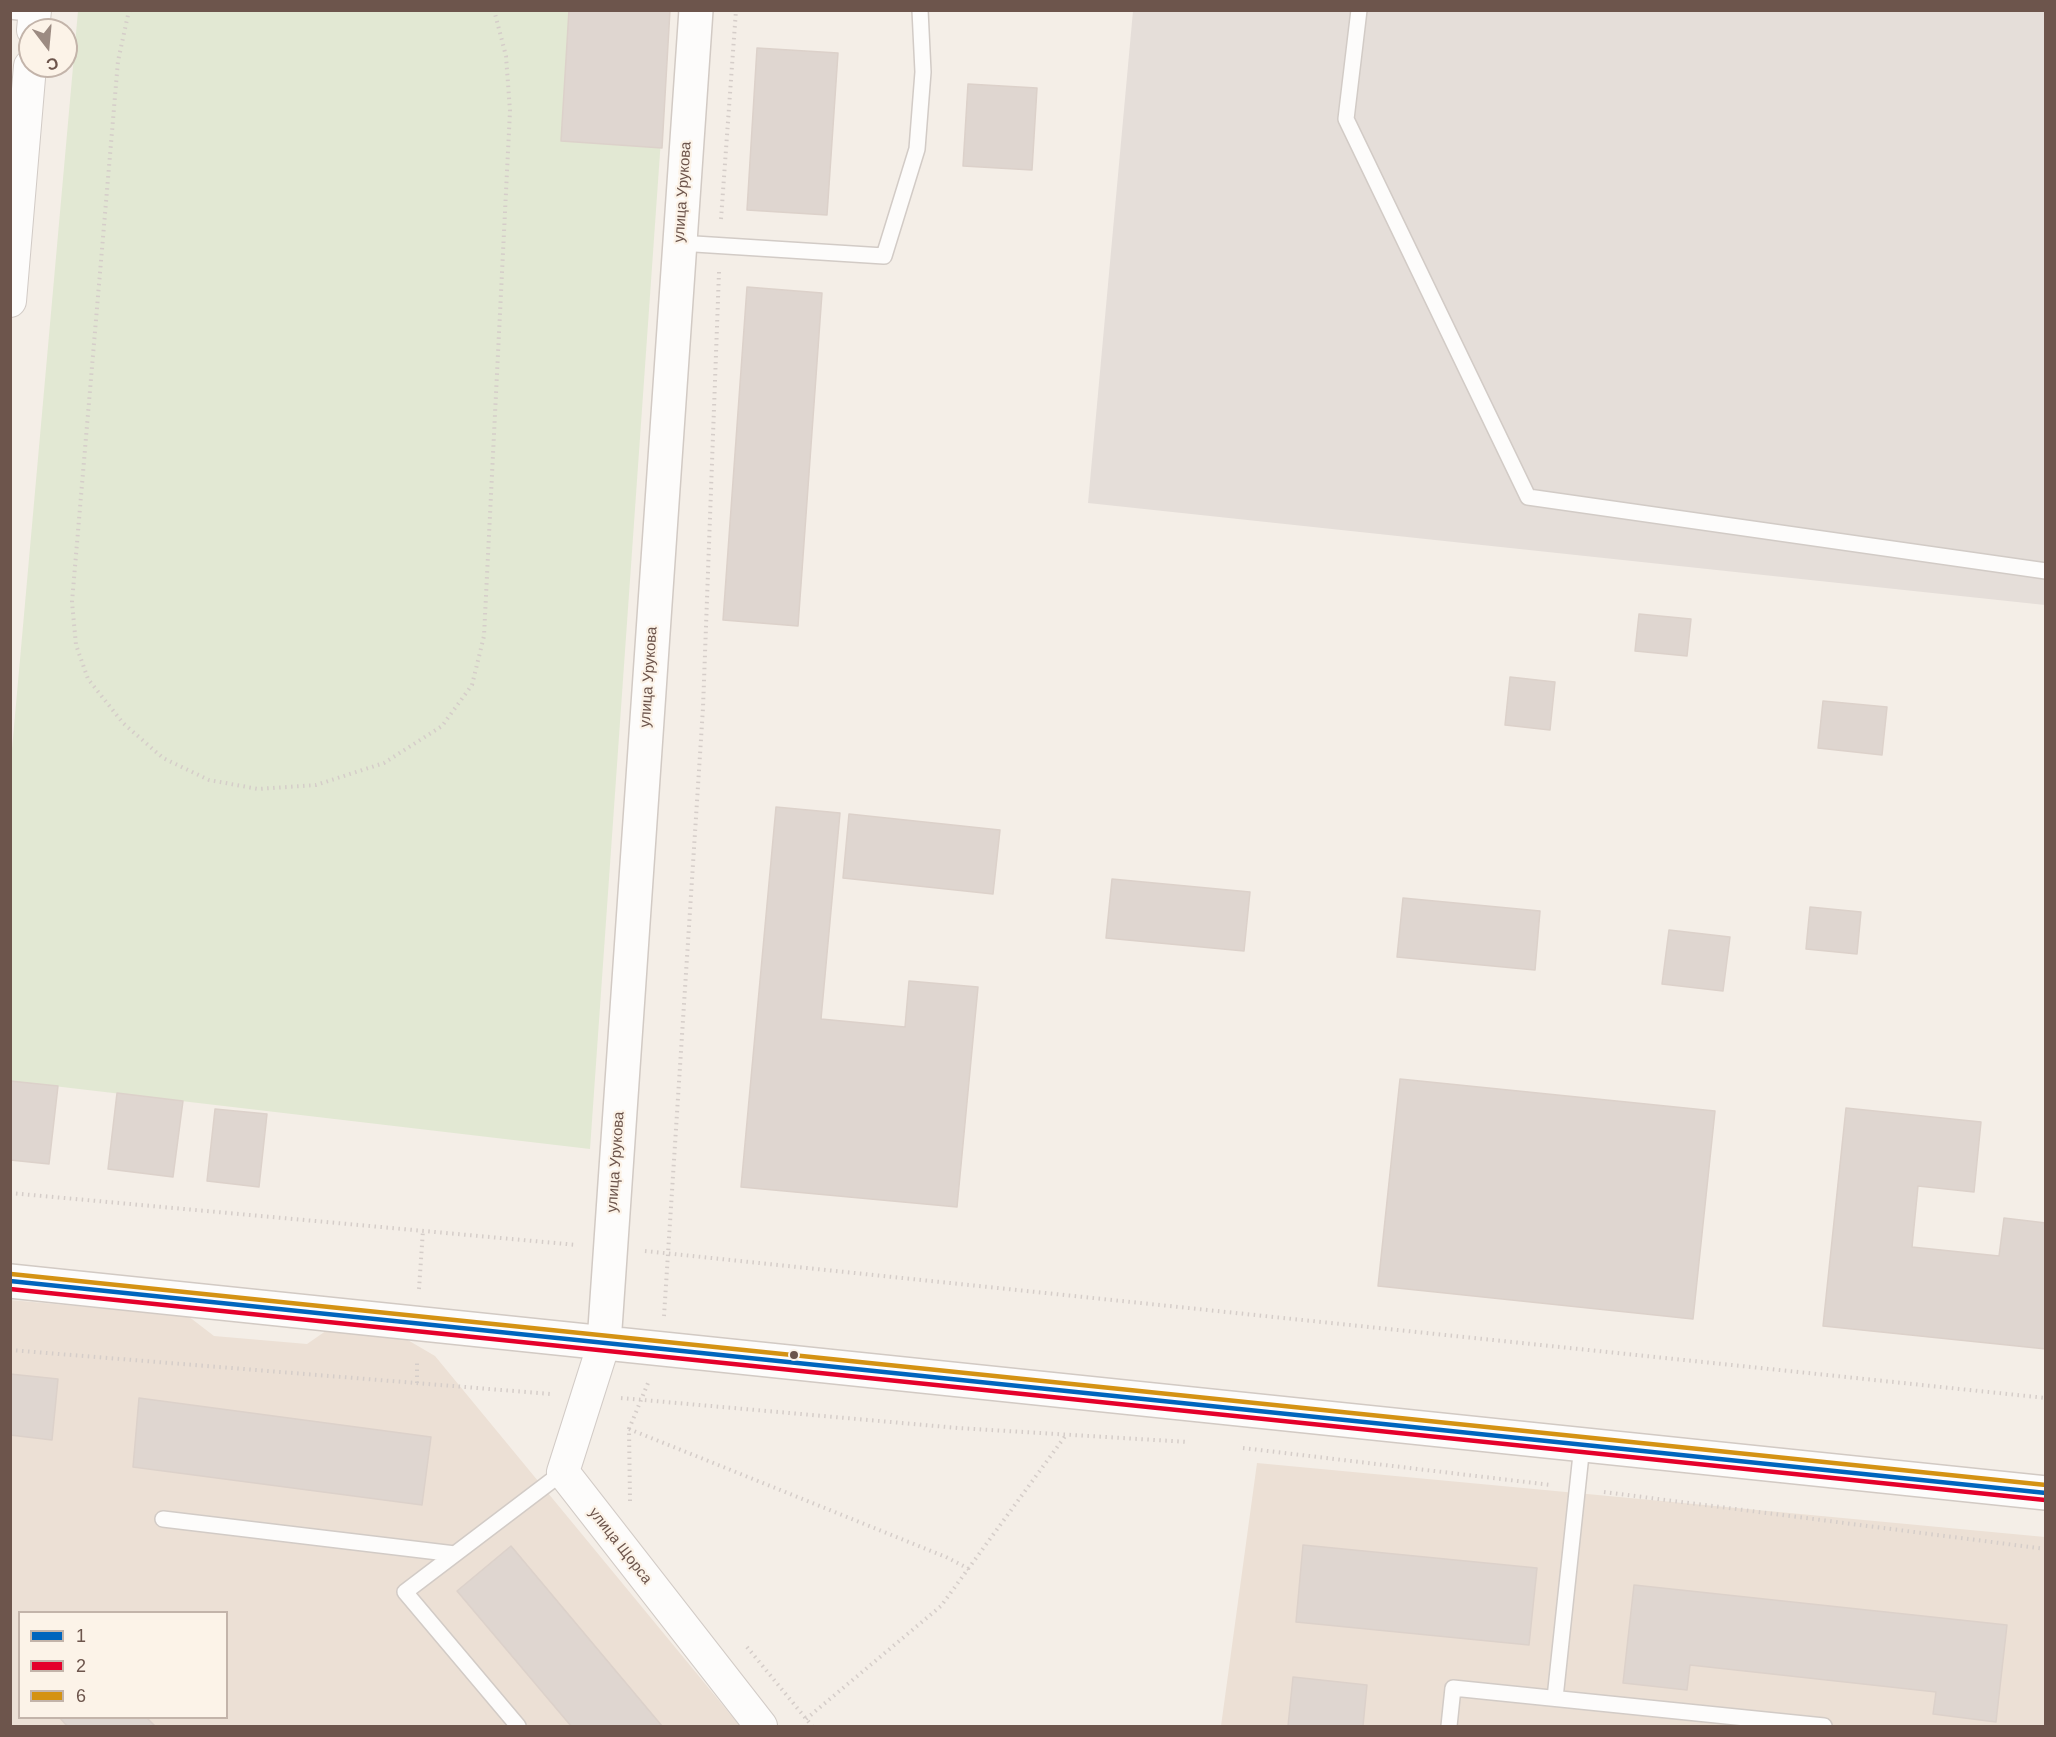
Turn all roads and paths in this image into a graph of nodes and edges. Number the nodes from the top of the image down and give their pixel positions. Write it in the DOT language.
graph roads {
  1 [pos="130,10"];
  2 [pos="494,10"];
  3 [pos="696,10"];
  4 [pos="736,10"];
  5 [pos="920,10"];
  6 [pos="1359,10"];
  7 [pos="29,78"];
  8 [pos="680,243"];
  9 [pos="720,246"];
  10 [pos="10,301"];
  11 [pos="2046,571"];
  12 [pos="10,1193"];
  13 [pos="611,1248"];
  14 [pos="669,1253"];
  15 [pos="10,1281"];
  16 [pos="604,1343"];
  17 [pos="662,1349"];
  18 [pos="10,1350"];
  19 [pos="587,1397"];
  20 [pos="642,1398"];
  21 [pos="2046,1398"];
  22 [pos="629,1429"];
  23 [pos="1066,1435"];
  24 [pos="1191,1442"];
  25 [pos="1582,1445"];
  26 [pos="1238,1447"];
  27 [pos="563,1472"];
  28 [pos="1578,1488"];
  29 [pos="2046,1493"];
  30 [pos="630,1503"];
  31 [pos="163,1519"];
  32 [pos="2046,1549"];
  33 [pos="455,1554"];
  34 [pos="969,1569"];
  35 [pos="740,1638"];
  36 [pos="1555,1698"];
  37 [pos="806,1719"];
  38 [pos="518,1726"];
  39 [pos="761,1726"];
  40 [pos="812,1726"];
  41 [pos="1449,1726"];
  42 [pos="1824,1726"];
  1 -- 2 [label="path"];
  3 -- 8 [label="main road, улица Урукова"];
  4 -- 9 [label="path"];
  5 -- 9 [label="lane"];
  6 -- 11 [label="lane"];
  7 -- 10 [label="street"];
  8 -- 9 [label="lane"];
  8 -- 13 [label="main road, улица Урукова"];
  9 -- 14 [label="path"];
  12 -- 13 [label="path"];
  13 -- 14 [label="path"];
  13 -- 16 [label="main road, улица Урукова"];
  14 -- 17 [label="path"];
  14 -- 21 [label="path"];
  15 -- 16 [label="main road"];
  16 -- 17 [label="main road"];
  16 -- 19 [label="street"];
  17 -- 20 [label="path"];
  17 -- 25 [label="main road"];
  18 -- 19 [label="path"];
  19 -- 20 [label="path"];
  19 -- 27 [label="street"];
  20 -- 22 [label="path"];
  20 -- 23 [label="path"];
  22 -- 30 [label="path"];
  22 -- 34 [label="path"];
  23 -- 24 [label="path"];
  23 -- 34 [label="path"];
  25 -- 28 [label="lane"];
  25 -- 29 [label="main road"];
  26 -- 28 [label="path"];
  27 -- 33 [label="lane"];
  27 -- 39 [label="street, улица Щорса"];
  28 -- 32 [label="path"];
  28 -- 36 [label="lane"];
  31 -- 33 [label="lane"];
  33 -- 38 [label="lane"];
  34 -- 37 [label="path"];
  35 -- 37 [label="path"];
  36 -- 41 [label="lane"];
  36 -- 42 [label="lane"];
  37 -- 40 [label="path"];
}
